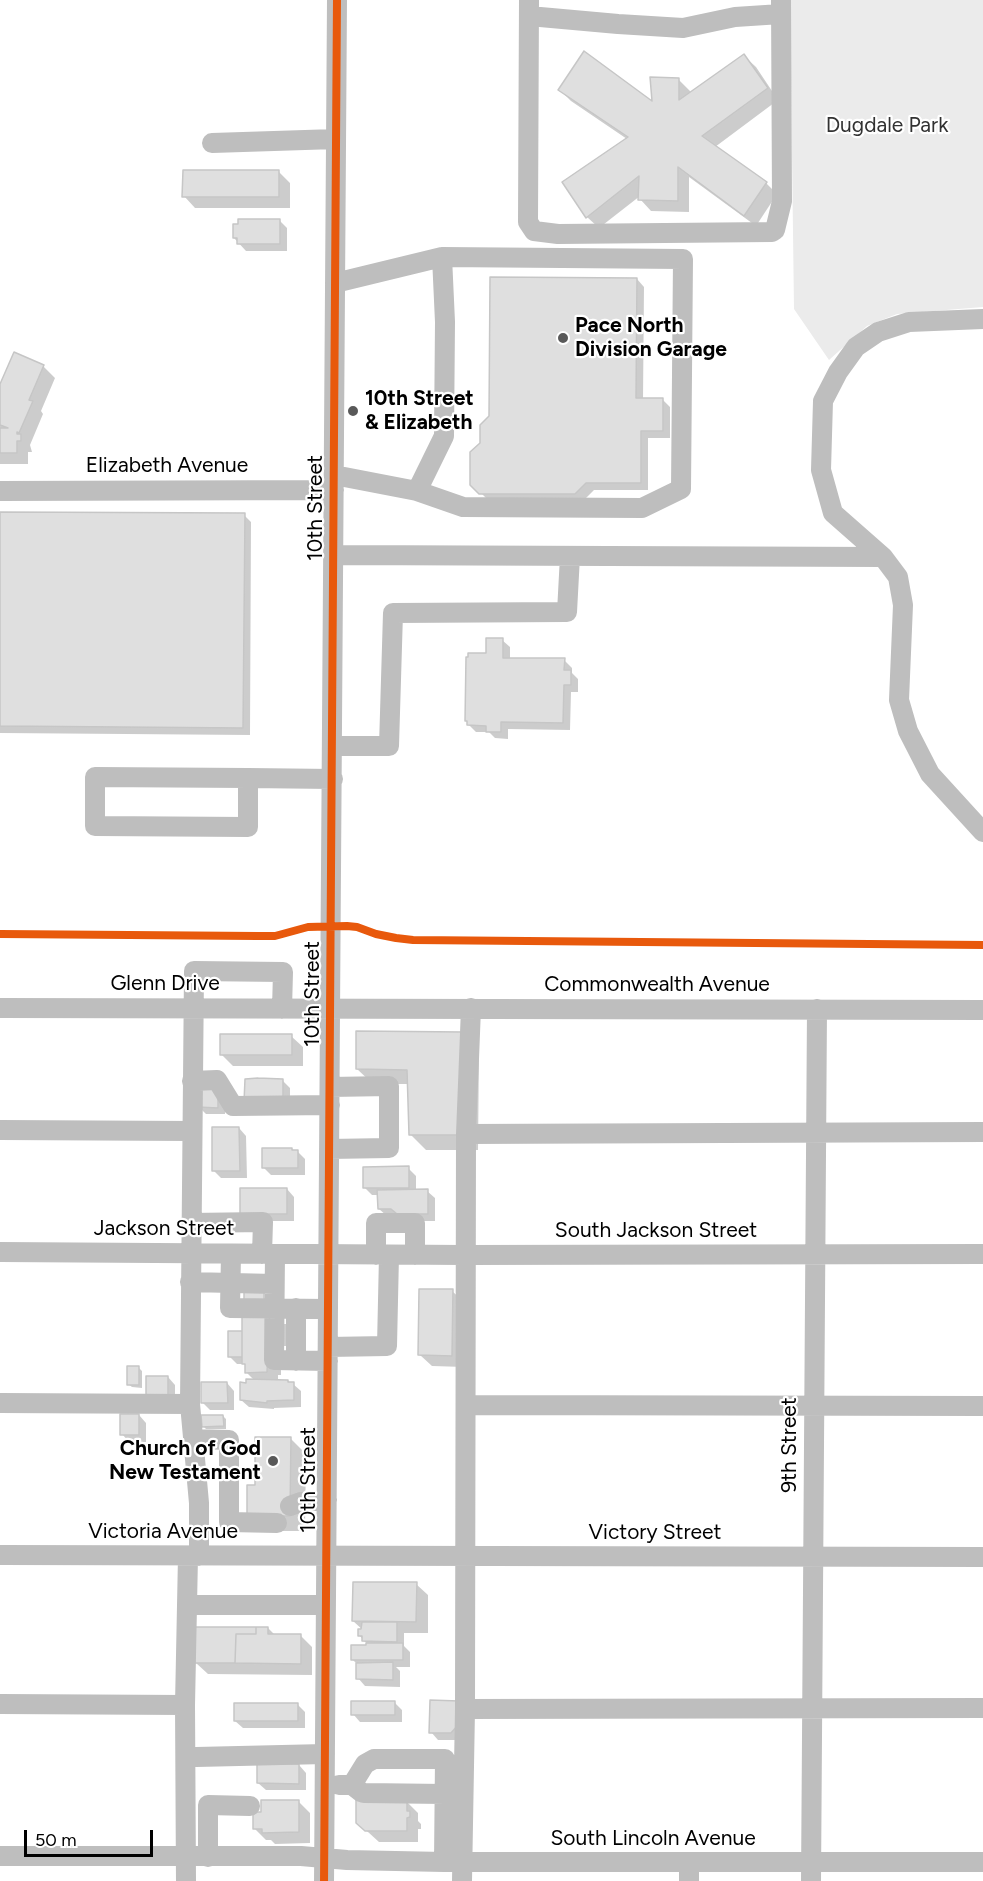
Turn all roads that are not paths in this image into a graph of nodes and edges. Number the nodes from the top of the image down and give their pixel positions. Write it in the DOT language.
graph roads {
  1 [pos="337,0"];
  2 [pos="781,7"];
  3 [pos="529,8"];
  4 [pos="336,139"];
  5 [pos="212,143"];
  6 [pos="441,257"];
  7 [pos="335,283"];
  8 [pos="983,319"];
  9 [pos="334,483"];
  10 [pos="0,490"];
  11 [pos="417,491"];
  12 [pos="334,555"];
  13 [pos="570,556"];
  14 [pos="883,557"];
  15 [pos="333,746"];
  16 [pos="248,778"];
  17 [pos="333,779"];
  18 [pos="983,832"];
  19 [pos="0,1008"];
  20 [pos="193,1008"];
  21 [pos="471,1008"];
  22 [pos="282,1009"];
  23 [pos="331,1009"];
  24 [pos="817,1009"];
  25 [pos="983,1010"];
  26 [pos="192,1081"];
  27 [pos="330,1096"];
  28 [pos="0,1130"];
  29 [pos="192,1131"];
  30 [pos="983,1132"];
  31 [pos="816,1133"];
  32 [pos="466,1134"];
  33 [pos="330,1149"];
  34 [pos="190,1223"];
  35 [pos="0,1252"];
  36 [pos="190,1253"];
  37 [pos="231,1254"];
  38 [pos="268,1254"];
  39 [pos="329,1254"];
  40 [pos="383,1254"];
  41 [pos="815,1254"];
  42 [pos="983,1254"];
  43 [pos="415,1255"];
  44 [pos="465,1255"];
  45 [pos="190,1282"];
  46 [pos="231,1282"];
  47 [pos="274,1284"];
  48 [pos="275,1308"];
  49 [pos="296,1308"];
  50 [pos="328,1309"];
  51 [pos="328,1354"];
  52 [pos="296,1361"];
  53 [pos="0,1403"];
  54 [pos="190,1404"];
  55 [pos="466,1405"];
  56 [pos="983,1406"];
  57 [pos="814,1407"];
  58 [pos="193,1439"];
  59 [pos="327,1500"];
  60 [pos="283,1515"];
  61 [pos="0,1555"];
  62 [pos="193,1556"];
  63 [pos="270,1556"];
  64 [pos="326,1557"];
  65 [pos="466,1557"];
  66 [pos="813,1557"];
  67 [pos="983,1557"];
  68 [pos="187,1605"];
  69 [pos="326,1605"];
  70 [pos="0,1704"];
  71 [pos="185,1705"];
  72 [pos="812,1708"];
  73 [pos="983,1708"];
  74 [pos="465,1709"];
  75 [pos="325,1754"];
  76 [pos="196,1757"];
  77 [pos="324,1785"];
  78 [pos="352,1785"];
  79 [pos="445,1794"];
  80 [pos="250,1806"];
  81 [pos="0,1856"];
  82 [pos="186,1857"];
  83 [pos="208,1857"];
  84 [pos="324,1858"];
  85 [pos="983,1862"];
  86 [pos="456,1868"];
  87 [pos="649,1872"];
  88 [pos="689,1872"];
  89 [pos="727,1872"];
  90 [pos="811,1872"];
  91 [pos="186,1881"];
  92 [pos="324,1881"];
  1 -- 4 [label="street, 10th Street"];
  2 -- 3 [label="street"];
  2 -- 3 [label="street"];
  4 -- 5 [label="street"];
  4 -- 7 [label="street, 10th Street"];
  6 -- 7 [label="street"];
  6 -- 11 [label="street"];
  6 -- 11 [label="street, Elizabeth Avenue"];
  7 -- 9 [label="street, 10th Street"];
  8 -- 14 [label="street"];
  9 -- 10 [label="street, Elizabeth Avenue"];
  9 -- 11 [label="street, Elizabeth Avenue"];
  9 -- 12 [label="street, 10th Street"];
  12 -- 13 [label="street"];
  12 -- 15 [label="street, 10th Street"];
  13 -- 14 [label="street"];
  13 -- 15 [label="street"];
  14 -- 18 [label="street"];
  15 -- 17 [label="street, 10th Street"];
  16 -- 16 [label="street"];
  16 -- 17 [label="street"];
  17 -- 23 [label="street, 10th Street"];
  19 -- 20 [label="street, Glenn Drive"];
  20 -- 22 [label="street, Glenn Drive"];
  20 -- 22 [label="street"];
  20 -- 26 [label="street"];
  21 -- 23 [label="street, Commonwealth Avenue"];
  21 -- 24 [label="street, Commonwealth Avenue"];
  21 -- 32 [label="street"];
  22 -- 23 [label="street, Glenn Drive"];
  23 -- 27 [label="street, 10th Street"];
  24 -- 25 [label="street, Commonwealth Avenue"];
  24 -- 31 [label="street, 9th Street"];
  26 -- 27 [label="street"];
  26 -- 29 [label="street"];
  27 -- 33 [label="street, 10th Street"];
  27 -- 33 [label="street"];
  28 -- 29 [label="street"];
  29 -- 34 [label="street"];
  30 -- 31 [label="street"];
  31 -- 32 [label="street"];
  31 -- 41 [label="street, 9th Street"];
  32 -- 44 [label="street"];
  33 -- 39 [label="street, 10th Street"];
  34 -- 36 [label="street"];
  34 -- 38 [label="street"];
  35 -- 36 [label="street, Jackson Street"];
  36 -- 37 [label="street, Jackson Street"];
  36 -- 45 [label="street"];
  37 -- 38 [label="street, Jackson Street"];
  37 -- 46 [label="street"];
  38 -- 39 [label="street, Jackson Street"];
  38 -- 47 [label="street"];
  39 -- 40 [label="street, South Jackson Street"];
  39 -- 50 [label="street, 10th Street"];
  40 -- 43 [label="street, South Jackson Street"];
  40 -- 43 [label="street"];
  40 -- 51 [label="street"];
  41 -- 42 [label="street, South Jackson Street"];
  41 -- 44 [label="street, South Jackson Street"];
  41 -- 57 [label="street, 9th Street"];
  43 -- 44 [label="street, South Jackson Street"];
  44 -- 55 [label="street"];
  45 -- 46 [label="street"];
  45 -- 54 [label="street"];
  46 -- 47 [label="street"];
  46 -- 48 [label="street"];
  47 -- 48 [label="street"];
  48 -- 49 [label="street"];
  48 -- 52 [label="street"];
  49 -- 50 [label="street"];
  49 -- 52 [label="street"];
  50 -- 51 [label="street, 10th Street"];
  51 -- 52 [label="street"];
  51 -- 59 [label="street, 10th Street"];
  53 -- 54 [label="street"];
  54 -- 58 [label="street"];
  55 -- 57 [label="street"];
  55 -- 65 [label="street"];
  56 -- 57 [label="street"];
  57 -- 66 [label="street, 9th Street"];
  58 -- 60 [label="street"];
  58 -- 62 [label="street"];
  59 -- 60 [label="street"];
  59 -- 64 [label="street, 10th Street"];
  60 -- 63 [label="street"];
  61 -- 62 [label="street, Victoria Avenue"];
  62 -- 63 [label="street, Victoria Avenue"];
  62 -- 68 [label="street"];
  63 -- 64 [label="street, Victoria Avenue"];
  64 -- 65 [label="street, Victory Street"];
  64 -- 69 [label="street, 10th Street"];
  65 -- 66 [label="street, Victory Street"];
  65 -- 74 [label="street"];
  66 -- 67 [label="street, Victory Street"];
  66 -- 72 [label="street, 9th Street"];
  68 -- 69 [label="street"];
  68 -- 71 [label="street"];
  69 -- 75 [label="street, 10th Street"];
  70 -- 71 [label="street"];
  71 -- 82 [label="street"];
  72 -- 73 [label="street"];
  72 -- 74 [label="street"];
  72 -- 90 [label="street, 9th Street"];
  74 -- 86 [label="street"];
  75 -- 76 [label="street"];
  75 -- 77 [label="street, 10th Street"];
  77 -- 78 [label="street"];
  77 -- 84 [label="street, 10th Street"];
  78 -- 79 [label="street"];
  78 -- 79 [label="street"];
  79 -- 86 [label="street"];
  80 -- 83 [label="street"];
  81 -- 82 [label="street, South Lincoln Avenue"];
  82 -- 83 [label="street, South Lincoln Avenue"];
  82 -- 91 [label="street"];
  83 -- 84 [label="street, South Lincoln Avenue"];
  84 -- 86 [label="street, South Lincoln Avenue"];
  84 -- 92 [label="street, 10th Street"];
  85 -- 90 [label="street, South Lincoln Avenue"];
  86 -- 87 [label="street, South Lincoln Avenue"];
  87 -- 88 [label="street, South Lincoln Avenue"];
  88 -- 89 [label="street, South Lincoln Avenue"];
  89 -- 90 [label="street, South Lincoln Avenue"];
}
